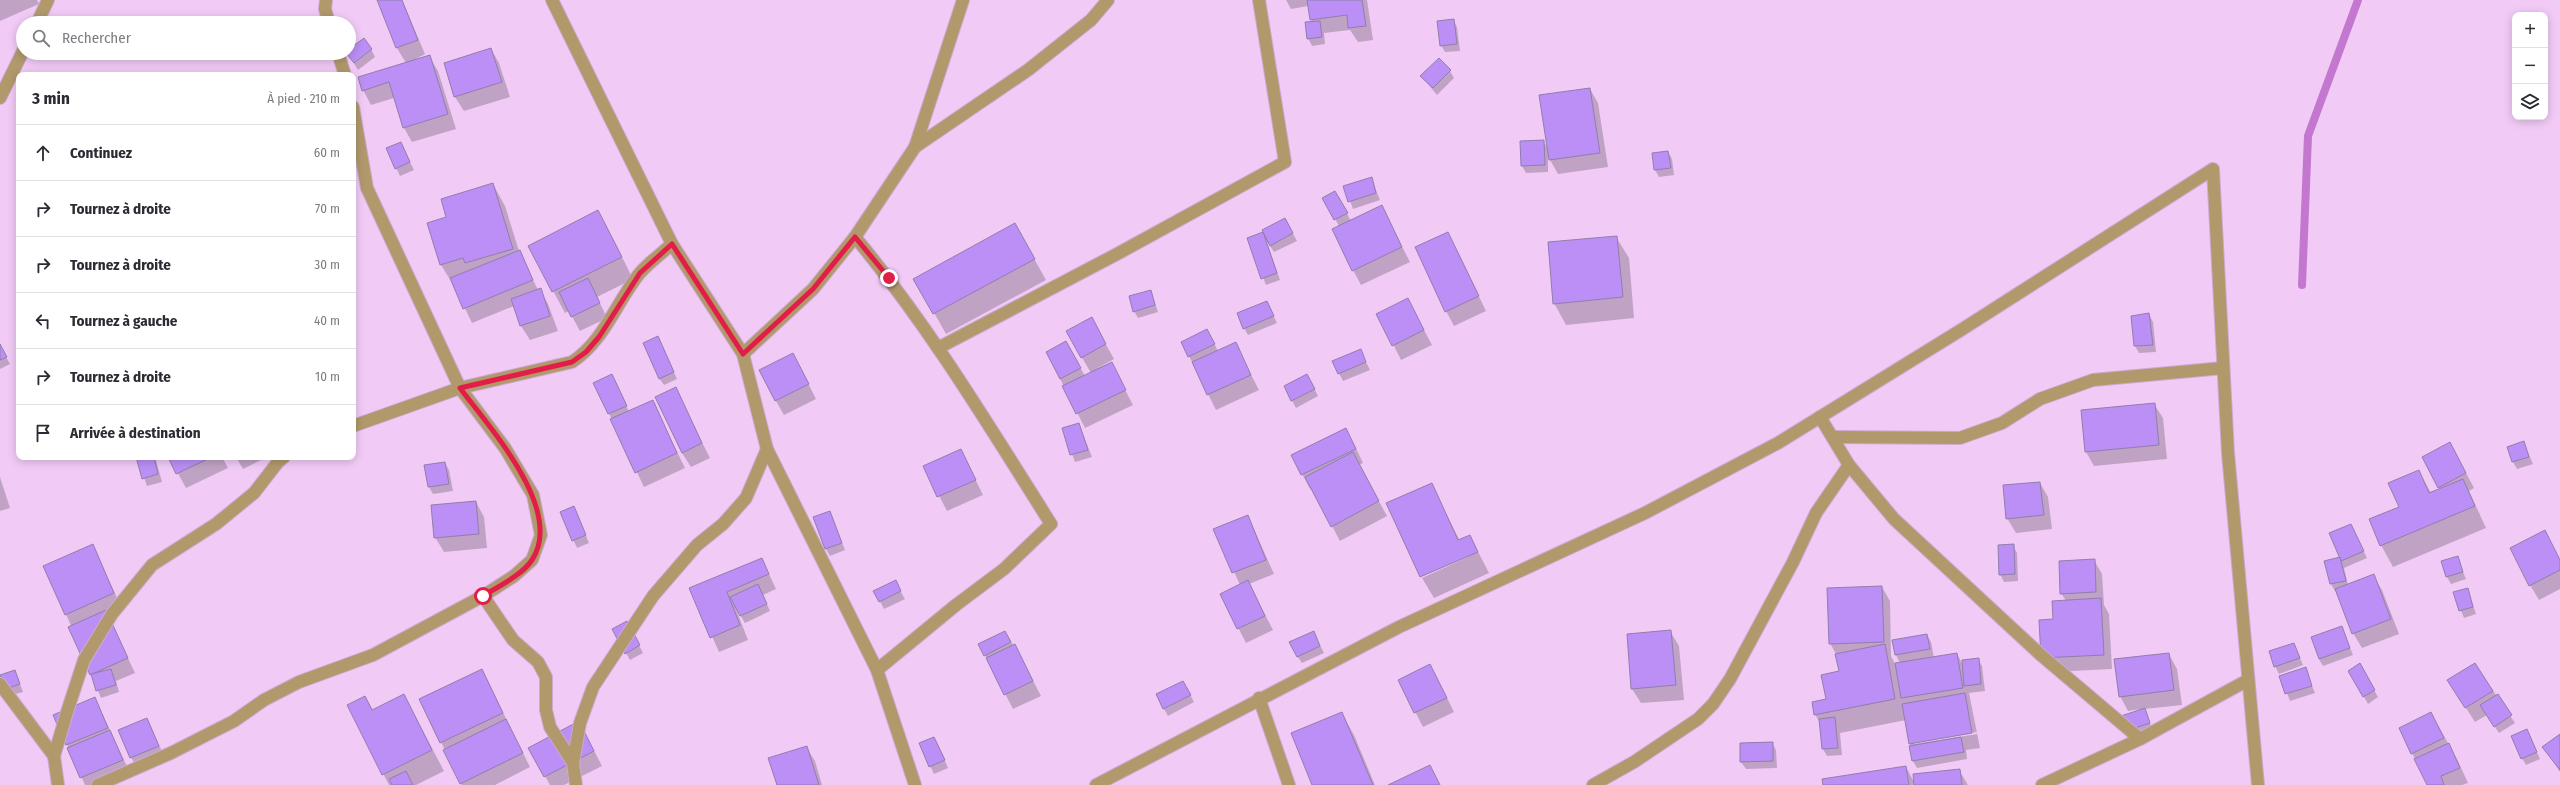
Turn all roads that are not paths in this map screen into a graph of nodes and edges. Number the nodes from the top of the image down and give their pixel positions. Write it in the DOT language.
graph roads {
  1 [pos="48,0"];
  2 [pos="326,0"];
  3 [pos="552,0"];
  4 [pos="963,0"];
  5 [pos="1108,0"];
  6 [pos="1259,0"];
  7 [pos="40,16"];
  8 [pos="327,16"];
  9 [pos="19,60"];
  10 [pos="340,60"];
  11 [pos="344,72"];
  12 [pos="0,98"];
  13 [pos="356,123"];
  14 [pos="915,147"];
  15 [pos="855,237"];
  16 [pos="672,244"];
  17 [pos="938,348"];
  18 [pos="743,354"];
  19 [pos="2223,368"];
  20 [pos="460,388"];
  21 [pos="1820,417"];
  22 [pos="356,425"];
  23 [pos="1833,437"];
  24 [pos="767,449"];
  25 [pos="280,460"];
  26 [pos="1848,465"];
  27 [pos="483,596"];
  28 [pos="877,670"];
  29 [pos="2248,680"];
  30 [pos="0,684"];
  31 [pos="1259,698"];
  32 [pos="2140,739"];
  33 [pos="54,756"];
  34 [pos="573,763"];
  35 [pos="58,785"];
  36 [pos="98,785"];
  37 [pos="576,785"];
  38 [pos="915,785"];
  39 [pos="1096,785"];
  40 [pos="1289,785"];
  41 [pos="1593,785"];
  42 [pos="2042,785"];
  43 [pos="2258,785"];
  1 -- 7 [label="street"];
  2 -- 8 [label="street"];
  3 -- 16 [label="street"];
  4 -- 14 [label="street"];
  5 -- 14 [label="street"];
  6 -- 17 [label="street"];
  9 -- 12 [label="street"];
  10 -- 11 [label="street"];
  13 -- 20 [label="street"];
  14 -- 15 [label="street"];
  15 -- 17 [label="street"];
  15 -- 18 [label="street"];
  16 -- 18 [label="street"];
  16 -- 20 [label="street"];
  17 -- 28 [label="street"];
  18 -- 24 [label="street"];
  19 -- 21 [label="street"];
  19 -- 23 [label="street"];
  19 -- 29 [label="street"];
  20 -- 22 [label="street"];
  20 -- 27 [label="street"];
  21 -- 23 [label="street"];
  21 -- 31 [label="street"];
  23 -- 26 [label="street"];
  24 -- 28 [label="street"];
  24 -- 34 [label="street"];
  25 -- 33 [label="street"];
  26 -- 32 [label="street"];
  26 -- 41 [label="street"];
  27 -- 34 [label="street"];
  27 -- 36 [label="street"];
  28 -- 38 [label="street"];
  29 -- 32 [label="street"];
  29 -- 43 [label="street"];
  30 -- 33 [label="street"];
  31 -- 39 [label="street"];
  31 -- 40 [label="street"];
  32 -- 42 [label="street"];
  33 -- 35 [label="street"];
  34 -- 37 [label="street"];
}
